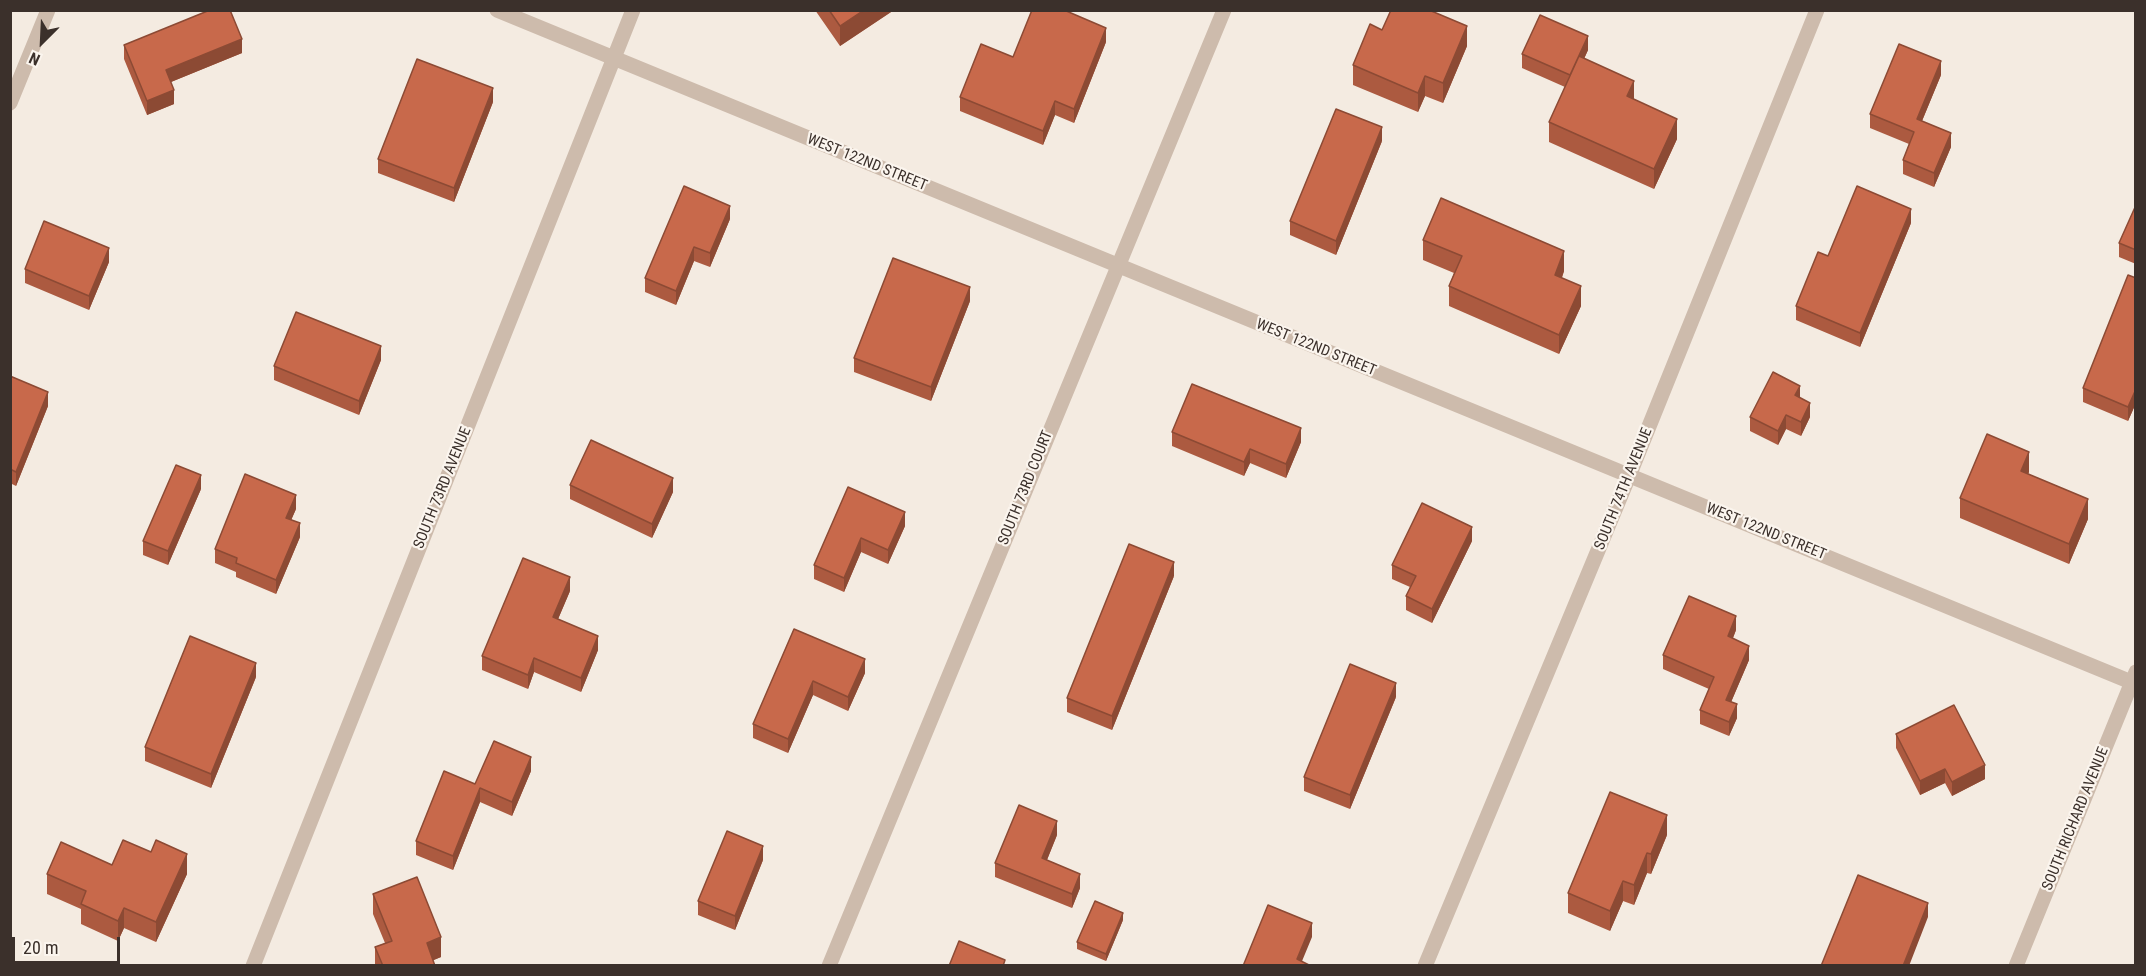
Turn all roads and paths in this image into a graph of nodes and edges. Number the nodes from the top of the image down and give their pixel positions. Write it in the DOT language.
graph roads {
  1 [pos="48,10"];
  2 [pos="497,10"];
  3 [pos="633,10"];
  4 [pos="1224,10"];
  5 [pos="1817,10"];
  6 [pos="613,58"];
  7 [pos="10,103"];
  8 [pos="1118,266"];
  9 [pos="1629,476"];
  10 [pos="2134,680"];
  11 [pos="253,966"];
  12 [pos="829,966"];
  13 [pos="1425,966"];
  14 [pos="2016,966"];
  1 -- 7 [label="street"];
  2 -- 6 [label="street, WEST 122ND STREET"];
  3 -- 6 [label="street, SOUTH 73RD AVENUE"];
  4 -- 8 [label="street, SOUTH 73RD COURT"];
  5 -- 9 [label="street, SOUTH 74TH AVENUE"];
  6 -- 8 [label="street, WEST 122ND STREET"];
  6 -- 11 [label="street, SOUTH 73RD AVENUE"];
  8 -- 9 [label="street, WEST 122ND STREET"];
  8 -- 12 [label="street, SOUTH 73RD COURT"];
  9 -- 10 [label="street, WEST 122ND STREET"];
  9 -- 13 [label="street, SOUTH 74TH AVENUE"];
  10 -- 14 [label="street, SOUTH RICHARD AVENUE"];
}
